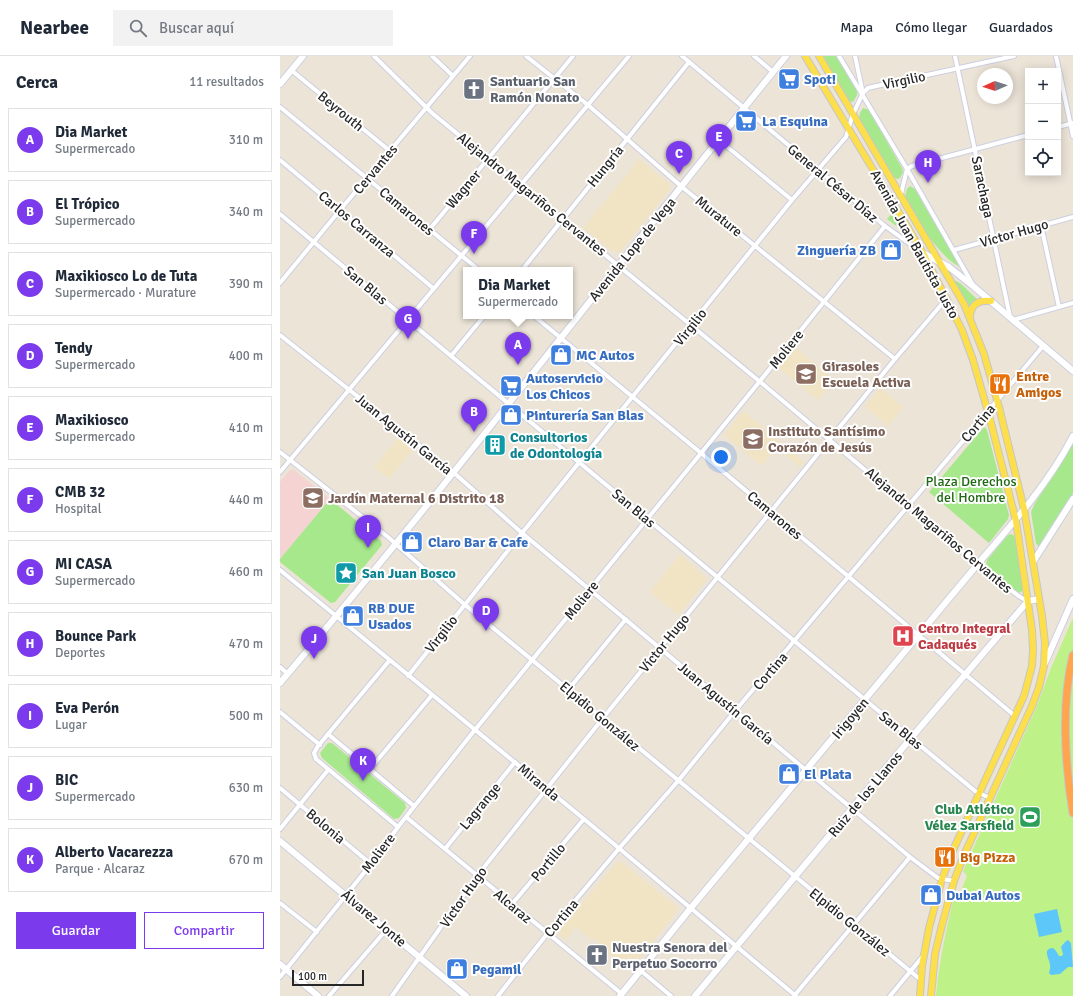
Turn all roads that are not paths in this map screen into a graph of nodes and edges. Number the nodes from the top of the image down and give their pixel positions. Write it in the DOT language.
graph roads {
  1 [pos="303,56"];
  2 [pos="374,56"];
  3 [pos="432,56"];
  4 [pos="470,56"];
  5 [pos="526,56"];
  6 [pos="573,56"];
  7 [pos="629,56"];
  8 [pos="682,56"];
  9 [pos="754,56"];
  10 [pos="786,56"];
  11 [pos="805,56"];
  12 [pos="819,56"];
  13 [pos="839,56"];
  14 [pos="855,56"];
  15 [pos="955,56"];
  16 [pos="1014,56"];
  17 [pos="1056,56"];
  18 [pos="689,62"];
  19 [pos="958,68"];
  20 [pos="291,70"];
  21 [pos="773,72"];
  22 [pos="453,76"];
  23 [pos="554,79"];
  24 [pos="280,84"];
  25 [pos="863,93"];
  26 [pos="588,105"];
  27 [pos="280,107"];
  28 [pos="427,108"];
  29 [pos="744,108"];
  30 [pos="853,114"];
  31 [pos="1072,124"];
  32 [pos="1061,126"];
  33 [pos="849,129"];
  34 [pos="1025,136"];
  35 [pos="1073,136"];
  36 [pos="627,139"];
  37 [pos="719,140"];
  38 [pos="975,149"];
  39 [pos="390,151"];
  40 [pos="488,159"];
  41 [pos="280,160"];
  42 [pos="908,169"];
  43 [pos="817,170"];
  44 [pos="367,178"];
  45 [pos="520,185"];
  46 [pos="682,186"];
  47 [pos="901,194"];
  48 [pos="792,200"];
  49 [pos="340,210"];
  50 [pos="280,214"];
  51 [pos="1073,217"];
  52 [pos="563,220"];
  53 [pos="1041,225"];
  54 [pos="885,226"];
  55 [pos="429,230"];
  56 [pos="994,239"];
  57 [pos="314,242"];
  58 [pos="756,246"];
  59 [pos="954,250"];
  60 [pos="923,253"];
  61 [pos="461,256"];
  62 [pos="940,262"];
  63 [pos="618,265"];
  64 [pos="474,267"];
  65 [pos="524,267"];
  66 [pos="280,283"];
  67 [pos="974,286"];
  68 [pos="433,288"];
  69 [pos="947,298"];
  70 [pos="824,301"];
  71 [pos="991,301"];
  72 [pos="1073,303"];
  73 [pos="1059,307"];
  74 [pos="970,316"];
  75 [pos="407,319"];
  76 [pos="482,319"];
  77 [pos="538,319"];
  78 [pos="1012,319"];
  79 [pos="691,325"];
  80 [pos="280,335"];
  81 [pos="560,338"];
  82 [pos="1043,346"];
  83 [pos="451,356"];
  84 [pos="895,359"];
  85 [pos="1073,371"];
  86 [pos="760,381"];
  87 [pos="348,389"];
  88 [pos="633,397"];
  89 [pos="997,400"];
  90 [pos="508,404"];
  91 [pos="988,412"];
  92 [pos="1073,436"];
  93 [pos="830,440"];
  94 [pos="280,452"];
  95 [pos="701,453"];
  96 [pos="290,460"];
  97 [pos="580,463"];
  98 [pos="280,472"];
  99 [pos="453,472"];
  100 [pos="1073,499"];
  101 [pos="909,505"];
  102 [pos="1024,509"];
  103 [pos="771,512"];
  104 [pos="647,519"];
  105 [pos="1016,521"];
  106 [pos="522,533"];
  107 [pos="396,543"];
  108 [pos="1034,562"];
  109 [pos="978,564"];
  110 [pos="280,570"];
  111 [pos="849,577"];
  112 [pos="718,578"];
  113 [pos="590,589"];
  114 [pos="1039,598"];
  115 [pos="1073,599"];
  116 [pos="1028,601"];
  117 [pos="464,604"];
  118 [pos="336,616"];
  119 [pos="626,619"];
  120 [pos="919,635"];
  121 [pos="795,642"];
  122 [pos="660,648"];
  123 [pos="1073,655"];
  124 [pos="532,660"];
  125 [pos="390,661"];
  126 [pos="1044,666"];
  127 [pos="280,667"];
  128 [pos="288,674"];
  129 [pos="966,674"];
  130 [pos="408,676"];
  131 [pos="280,683"];
  132 [pos="568,690"];
  133 [pos="432,695"];
  134 [pos="864,700"];
  135 [pos="735,711"];
  136 [pos="280,712"];
  137 [pos="1015,716"];
  138 [pos="603,718"];
  139 [pos="475,730"];
  140 [pos="328,734"];
  141 [pos="911,738"];
  142 [pos="320,744"];
  143 [pos="515,762"];
  144 [pos="370,769"];
  145 [pos="328,770"];
  146 [pos="806,770"];
  147 [pos="678,781"];
  148 [pos="280,788"];
  149 [pos="547,789"];
  150 [pos="980,793"];
  151 [pos="990,798"];
  152 [pos="301,805"];
  153 [pos="414,806"];
  154 [pos="853,809"];
  155 [pos="1073,813"];
  156 [pos="406,817"];
  157 [pos="584,819"];
  158 [pos="398,827"];
  159 [pos="280,829"];
  160 [pos="749,838"];
  161 [pos="280,841"];
  162 [pos="445,849"];
  163 [pos="619,849"];
  164 [pos="910,857"];
  165 [pos="371,864"];
  166 [pos="477,876"];
  167 [pos="795,877"];
  168 [pos="942,879"];
  169 [pos="954,881"];
  170 [pos="346,895"];
  171 [pos="280,903"];
  172 [pos="512,904"];
  173 [pos="690,909"];
  174 [pos="853,925"];
  175 [pos="386,929"];
  176 [pos="316,932"];
  177 [pos="547,934"];
  178 [pos="737,947"];
  179 [pos="924,954"];
  180 [pos="421,958"];
  181 [pos="280,964"];
  182 [pos="286,969"];
  183 [pos="640,970"];
  184 [pos="910,972"];
  185 [pos="280,977"];
  186 [pos="921,980"];
  187 [pos="621,995"];
  188 [pos="318,996"];
  189 [pos="329,996"];
  190 [pos="392,996"];
  191 [pos="466,996"];
  192 [pos="498,996"];
  193 [pos="671,996"];
  194 [pos="695,996"];
  195 [pos="795,996"];
  196 [pos="890,996"];
  197 [pos="920,996"];
  198 [pos="931,996"];
  1 -- 20 [label="street"];
  2 -- 28 [label="street, Alejandro Magariños Cervantes"];
  3 -- 22 [label="street"];
  4 -- 22 [label="street, Cervantes"];
  5 -- 23 [label="street, Murature"];
  6 -- 23 [label="street, Wagner"];
  7 -- 26 [label="street"];
  8 -- 18 [label="street, General César Díaz"];
  9 -- 21 [label="street"];
  10 -- 21 [label="street, Avenida Lope de Vega"];
  11 -- 33 [label="main road, Avenida Juan Bautista Justo"];
  12 -- 30 [label="main road, Avenida Juan Bautista Justo"];
  13 -- 25 [label="street, Avenida Juan Bautista Justo"];
  14 -- 25 [label="street"];
  15 -- 19 [label="street, Sarachaga"];
  16 -- 19 [label="street, Virgilio"];
  17 -- 31 [label="street"];
  18 -- 29 [label="street, General César Díaz"];
  18 -- 36 [label="street, Hungría"];
  19 -- 25 [label="street, Virgilio"];
  19 -- 38 [label="street, Sarachaga"];
  20 -- 24 [label="street"];
  20 -- 39 [label="street, Beyrouth"];
  21 -- 29 [label="street, Avenida Lope de Vega"];
  22 -- 28 [label="street, Cervantes"];
  23 -- 26 [label="street, Murature"];
  23 -- 40 [label="street, Wagner"];
  25 -- 30 [label="street, Virgilio"];
  25 -- 42 [label="street, Avenida Juan Bautista Justo"];
  26 -- 36 [label="street, Murature"];
  26 -- 45 [label="street"];
  27 -- 44 [label="street, Camarones"];
  28 -- 39 [label="street, Cervantes"];
  28 -- 40 [label="street, Alejandro Magariños Cervantes"];
  29 -- 37 [label="street, Avenida Lope de Vega"];
  29 -- 43 [label="street, General César Díaz"];
  30 -- 33 [label="street, Virgilio"];
  30 -- 47 [label="main road, Avenida Juan Bautista Justo"];
  31 -- 32 [label="street"];
  31 -- 35 [label="street"];
  33 -- 43 [label="street, Virgilio"];
  33 -- 60 [label="main road, Avenida Juan Bautista Justo"];
  34 -- 38 [label="street"];
  36 -- 46 [label="street, Murature"];
  36 -- 52 [label="street, Hungría"];
  37 -- 46 [label="street, Avenida Lope de Vega"];
  37 -- 48 [label="street"];
  38 -- 42 [label="street"];
  38 -- 56 [label="street, Sarachaga"];
  39 -- 44 [label="street, Cervantes"];
  40 -- 45 [label="street, Alejandro Magariños Cervantes"];
  40 -- 55 [label="street, Wagner"];
  41 -- 49 [label="street, Carlos Carranza"];
  42 -- 47 [label="street"];
  42 -- 59 [label="street, Avenida Juan Bautista Justo"];
  43 -- 48 [label="street, Virgilio"];
  43 -- 54 [label="street, General César Díaz"];
  44 -- 49 [label="street, Cervantes"];
  44 -- 55 [label="street, Camarones"];
  45 -- 52 [label="street, Alejandro Magariños Cervantes"];
  45 -- 61 [label="street"];
  46 -- 58 [label="street, Murature"];
  46 -- 63 [label="street, Avenida Lope de Vega"];
  47 -- 62 [label="main road, Avenida Juan Bautista Justo"];
  48 -- 58 [label="street, Virgilio"];
  49 -- 57 [label="street, Cervantes"];
  49 -- 68 [label="street, Carlos Carranza"];
  50 -- 57 [label="street, San Blas"];
  51 -- 53 [label="street, Víctor Hugo"];
  52 -- 63 [label="street, Alejandro Magariños Cervantes"];
  52 -- 65 [label="street, Hungría"];
  53 -- 56 [label="street, Víctor Hugo"];
  53 -- 73 [label="street"];
  54 -- 60 [label="street, General César Díaz"];
  54 -- 70 [label="street, Moliere"];
  55 -- 61 [label="street, Camarones"];
  56 -- 59 [label="street, Víctor Hugo"];
  56 -- 78 [label="street, Sarachaga"];
  57 -- 66 [label="street, Cervantes"];
  57 -- 75 [label="street, San Blas"];
  58 -- 70 [label="street, Murature"];
  58 -- 79 [label="street, Virgilio"];
  59 -- 67 [label="street, Avenida Juan Bautista Justo"];
  60 -- 62 [label="street, General César Díaz"];
  60 -- 69 [label="main road, Avenida Juan Bautista Justo"];
  61 -- 64 [label="street, Camarones"];
  61 -- 68 [label="street"];
  62 -- 67 [label="street, General César Díaz"];
  62 -- 74 [label="main road, Avenida Juan Bautista Justo"];
  63 -- 79 [label="street, Alejandro Magariños Cervantes"];
  63 -- 81 [label="street, Avenida Lope de Vega"];
  67 -- 71 [label="street, General César Díaz"];
  68 -- 75 [label="street"];
  69 -- 84 [label="street, Víctor Hugo"];
  69 -- 91 [label="main road, Avenida Juan Bautista Justo"];
  70 -- 84 [label="street, Murature"];
  70 -- 86 [label="street, Moliere"];
  71 -- 74 [label="main road"];
  71 -- 78 [label="street, General César Díaz"];
  72 -- 73 [label="street"];
  73 -- 78 [label="street"];
  74 -- 89 [label="main road, Avenida Juan Bautista Justo"];
  75 -- 83 [label="street, San Blas"];
  75 -- 87 [label="street"];
  76 -- 83 [label="street"];
  77 -- 81 [label="street, Camarones"];
  78 -- 82 [label="street, General César Díaz"];
  79 -- 86 [label="street, Alejandro Magariños Cervantes"];
  79 -- 88 [label="street, Virgilio"];
  80 -- 87 [label="street, Juan Agustín García"];
  81 -- 88 [label="street, Camarones"];
  81 -- 90 [label="street, Avenida Lope de Vega"];
  82 -- 85 [label="street, General César Díaz"];
  82 -- 89 [label="street, Cortina"];
  83 -- 90 [label="street, San Blas"];
  84 -- 93 [label="street, Víctor Hugo"];
  86 -- 93 [label="street, Alejandro Magariños Cervantes"];
  86 -- 95 [label="street, Moliere"];
  87 -- 96 [label="street"];
  87 -- 99 [label="street, Juan Agustín García"];
  88 -- 95 [label="street, Camarones"];
  88 -- 97 [label="street, Virgilio"];
  89 -- 91 [label="street, Cortina"];
  89 -- 102 [label="main road, Avenida Juan Bautista Justo"];
  90 -- 97 [label="street, San Blas"];
  90 -- 99 [label="street, Avenida Lope de Vega"];
  91 -- 101 [label="street, Cortina"];
  91 -- 105 [label="main road, Avenida Juan Bautista Justo"];
  92 -- 102 [label="street, Irigoyen"];
  93 -- 101 [label="street, Alejandro Magariños Cervantes"];
  93 -- 103 [label="street, Víctor Hugo"];
  94 -- 96 [label="street, Elpidio González"];
  95 -- 103 [label="street, Camarones"];
  95 -- 104 [label="street, Moliere"];
  96 -- 98 [label="street"];
  96 -- 107 [label="street, Elpidio González"];
  97 -- 104 [label="street, San Blas"];
  97 -- 106 [label="street, Virgilio"];
  99 -- 106 [label="street, Juan Agustín García"];
  99 -- 107 [label="street, Avenida Lope de Vega"];
  100 -- 108 [label="street"];
  101 -- 109 [label="street, Alejandro Magariños Cervantes"];
  101 -- 111 [label="street, Cortina"];
  102 -- 105 [label="street, Irigoyen"];
  102 -- 108 [label="main road, Avenida Juan Bautista Justo"];
  103 -- 111 [label="street, Camarones"];
  103 -- 112 [label="street, Víctor Hugo"];
  104 -- 112 [label="street, San Blas"];
  104 -- 113 [label="street, Moliere"];
  105 -- 109 [label="street, Irigoyen"];
  105 -- 116 [label="main road, Avenida Juan Bautista Justo"];
  106 -- 113 [label="street, Juan Agustín García"];
  106 -- 117 [label="street, Virgilio"];
  107 -- 117 [label="street, Elpidio González"];
  107 -- 118 [label="street, Avenida Lope de Vega"];
  108 -- 114 [label="main road, Avenida Juan Bautista Justo"];
  109 -- 116 [label="street, Alejandro Magariños Cervantes"];
  109 -- 120 [label="street, Irigoyen"];
  110 -- 118 [label="street, Miranda"];
  111 -- 120 [label="street, Camarones"];
  111 -- 121 [label="street, Cortina"];
  112 -- 121 [label="street, San Blas"];
  112 -- 122 [label="street, Víctor Hugo"];
  113 -- 119 [label="street, Juan Agustín García"];
  113 -- 124 [label="street, Moliere"];
  114 -- 116 [label="street"];
  114 -- 126 [label="main road, Avenida Juan Bautista Justo"];
  115 -- 126 [label="street"];
  116 -- 129 [label="street, Ruiz de los Llanos"];
  116 -- 137 [label="main road, Avenida Juan Bautista Justo"];
  117 -- 124 [label="street, Elpidio González"];
  117 -- 130 [label="street, Virgilio"];
  118 -- 125 [label="street, Miranda"];
  118 -- 128 [label="street, Avenida Lope de Vega"];
  119 -- 122 [label="street, Juan Agustín García"];
  119 -- 132 [label="street"];
  120 -- 129 [label="street, Camarones"];
  120 -- 134 [label="street, Irigoyen"];
  121 -- 134 [label="street, San Blas"];
  121 -- 135 [label="street, Cortina"];
  122 -- 135 [label="street, Juan Agustín García"];
  122 -- 138 [label="street, Víctor Hugo"];
  123 -- 155 [label="highway"];
  124 -- 132 [label="street, Elpidio González"];
  124 -- 139 [label="street, Moliere"];
  125 -- 130 [label="street, Miranda"];
  125 -- 140 [label="street"];
  126 -- 151 [label="main road, Avenida Juan Bautista Justo"];
  127 -- 128 [label="street"];
  128 -- 131 [label="street, Avenida Lope de Vega"];
  129 -- 137 [label="street, Camarones"];
  129 -- 141 [label="street, Ruiz de los Llanos"];
  130 -- 133 [label="street, Miranda"];
  132 -- 138 [label="street, Elpidio González"];
  133 -- 139 [label="street, Miranda"];
  133 -- 144 [label="street"];
  134 -- 141 [label="street, San Blas"];
  134 -- 146 [label="street, Irigoyen"];
  135 -- 146 [label="street, Juan Agustín García"];
  135 -- 147 [label="street, Cortina"];
  136 -- 142 [label="street"];
  137 -- 150 [label="main road, Avenida Juan Bautista Justo"];
  138 -- 147 [label="street, Elpidio González"];
  138 -- 149 [label="street, Víctor Hugo"];
  139 -- 143 [label="street, Miranda"];
  139 -- 153 [label="street, Moliere"];
  140 -- 142 [label="street"];
  140 -- 144 [label="street"];
  141 -- 150 [label="street, San Blas"];
  141 -- 154 [label="street, Ruiz de los Llanos"];
  142 -- 145 [label="street"];
  143 -- 149 [label="street, Miranda"];
  143 -- 162 [label="street, Lagrange"];
  144 -- 153 [label="street"];
  145 -- 152 [label="street"];
  145 -- 158 [label="street"];
  146 -- 154 [label="street, Juan Agustín García"];
  146 -- 160 [label="street, Irigoyen"];
  147 -- 160 [label="street, Elpidio González"];
  147 -- 163 [label="street, Cortina"];
  148 -- 152 [label="street, Bolonia"];
  149 -- 157 [label="street, Miranda"];
  149 -- 166 [label="street, Víctor Hugo"];
  150 -- 151 [label="street, San Blas"];
  150 -- 168 [label="main road, Avenida Juan Bautista Justo"];
  151 -- 169 [label="main road, Avenida Juan Bautista Justo"];
  152 -- 159 [label="street"];
  152 -- 165 [label="street, Bolonia"];
  153 -- 156 [label="street, Moliere"];
  154 -- 164 [label="street, Juan Agustín García"];
  154 -- 167 [label="street, Ruiz de los Llanos"];
  156 -- 158 [label="street, Moliere"];
  156 -- 162 [label="street, Alcaraz"];
  157 -- 163 [label="street, Miranda"];
  157 -- 172 [label="street, Portillo"];
  158 -- 165 [label="street, Moliere"];
  160 -- 167 [label="street, Elpidio González"];
  160 -- 173 [label="street, Irigoyen"];
  161 -- 170 [label="street, Álvarez Jonte"];
  162 -- 166 [label="street, Alcaraz"];
  163 -- 173 [label="street, Miranda"];
  163 -- 177 [label="street, Cortina"];
  164 -- 168 [label="street, Juan Agustín García"];
  164 -- 174 [label="street"];
  165 -- 170 [label="street, Moliere"];
  166 -- 172 [label="street, Alcaraz"];
  166 -- 180 [label="street, Víctor Hugo"];
  167 -- 174 [label="street, Elpidio González"];
  167 -- 178 [label="street, Ruiz de los Llanos"];
  168 -- 169 [label="street, Juan Agustín García"];
  168 -- 179 [label="main road, Avenida Juan Bautista Justo"];
  169 -- 198 [label="main road, Avenida Juan Bautista Justo"];
  170 -- 175 [label="street, Álvarez Jonte"];
  170 -- 176 [label="street, Moliere"];
  171 -- 176 [label="street"];
  172 -- 177 [label="street, Alcaraz"];
  173 -- 178 [label="street, Miranda"];
  173 -- 183 [label="street, Irigoyen"];
  174 -- 184 [label="street, Elpidio González"];
  174 -- 195 [label="street"];
  175 -- 180 [label="street, Álvarez Jonte"];
  175 -- 189 [label="street"];
  176 -- 182 [label="street, Moliere"];
  177 -- 187 [label="street, Alcaraz"];
  177 -- 192 [label="street, Cortina"];
  178 -- 194 [label="street, Ruiz de los Llanos"];
  178 -- 195 [label="street, Miranda"];
  179 -- 184 [label="street"];
  179 -- 186 [label="main road, Avenida Juan Bautista Justo"];
  180 -- 190 [label="street, Víctor Hugo"];
  180 -- 191 [label="street, Álvarez Jonte"];
  181 -- 182 [label="street"];
  182 -- 185 [label="street, Moliere"];
  182 -- 188 [label="street"];
  183 -- 187 [label="street, Irigoyen"];
  183 -- 193 [label="street"];
  184 -- 186 [label="street, Elpidio González"];
  184 -- 196 [label="street"];
  186 -- 197 [label="main road, Avenida Juan Bautista Justo"];
}
